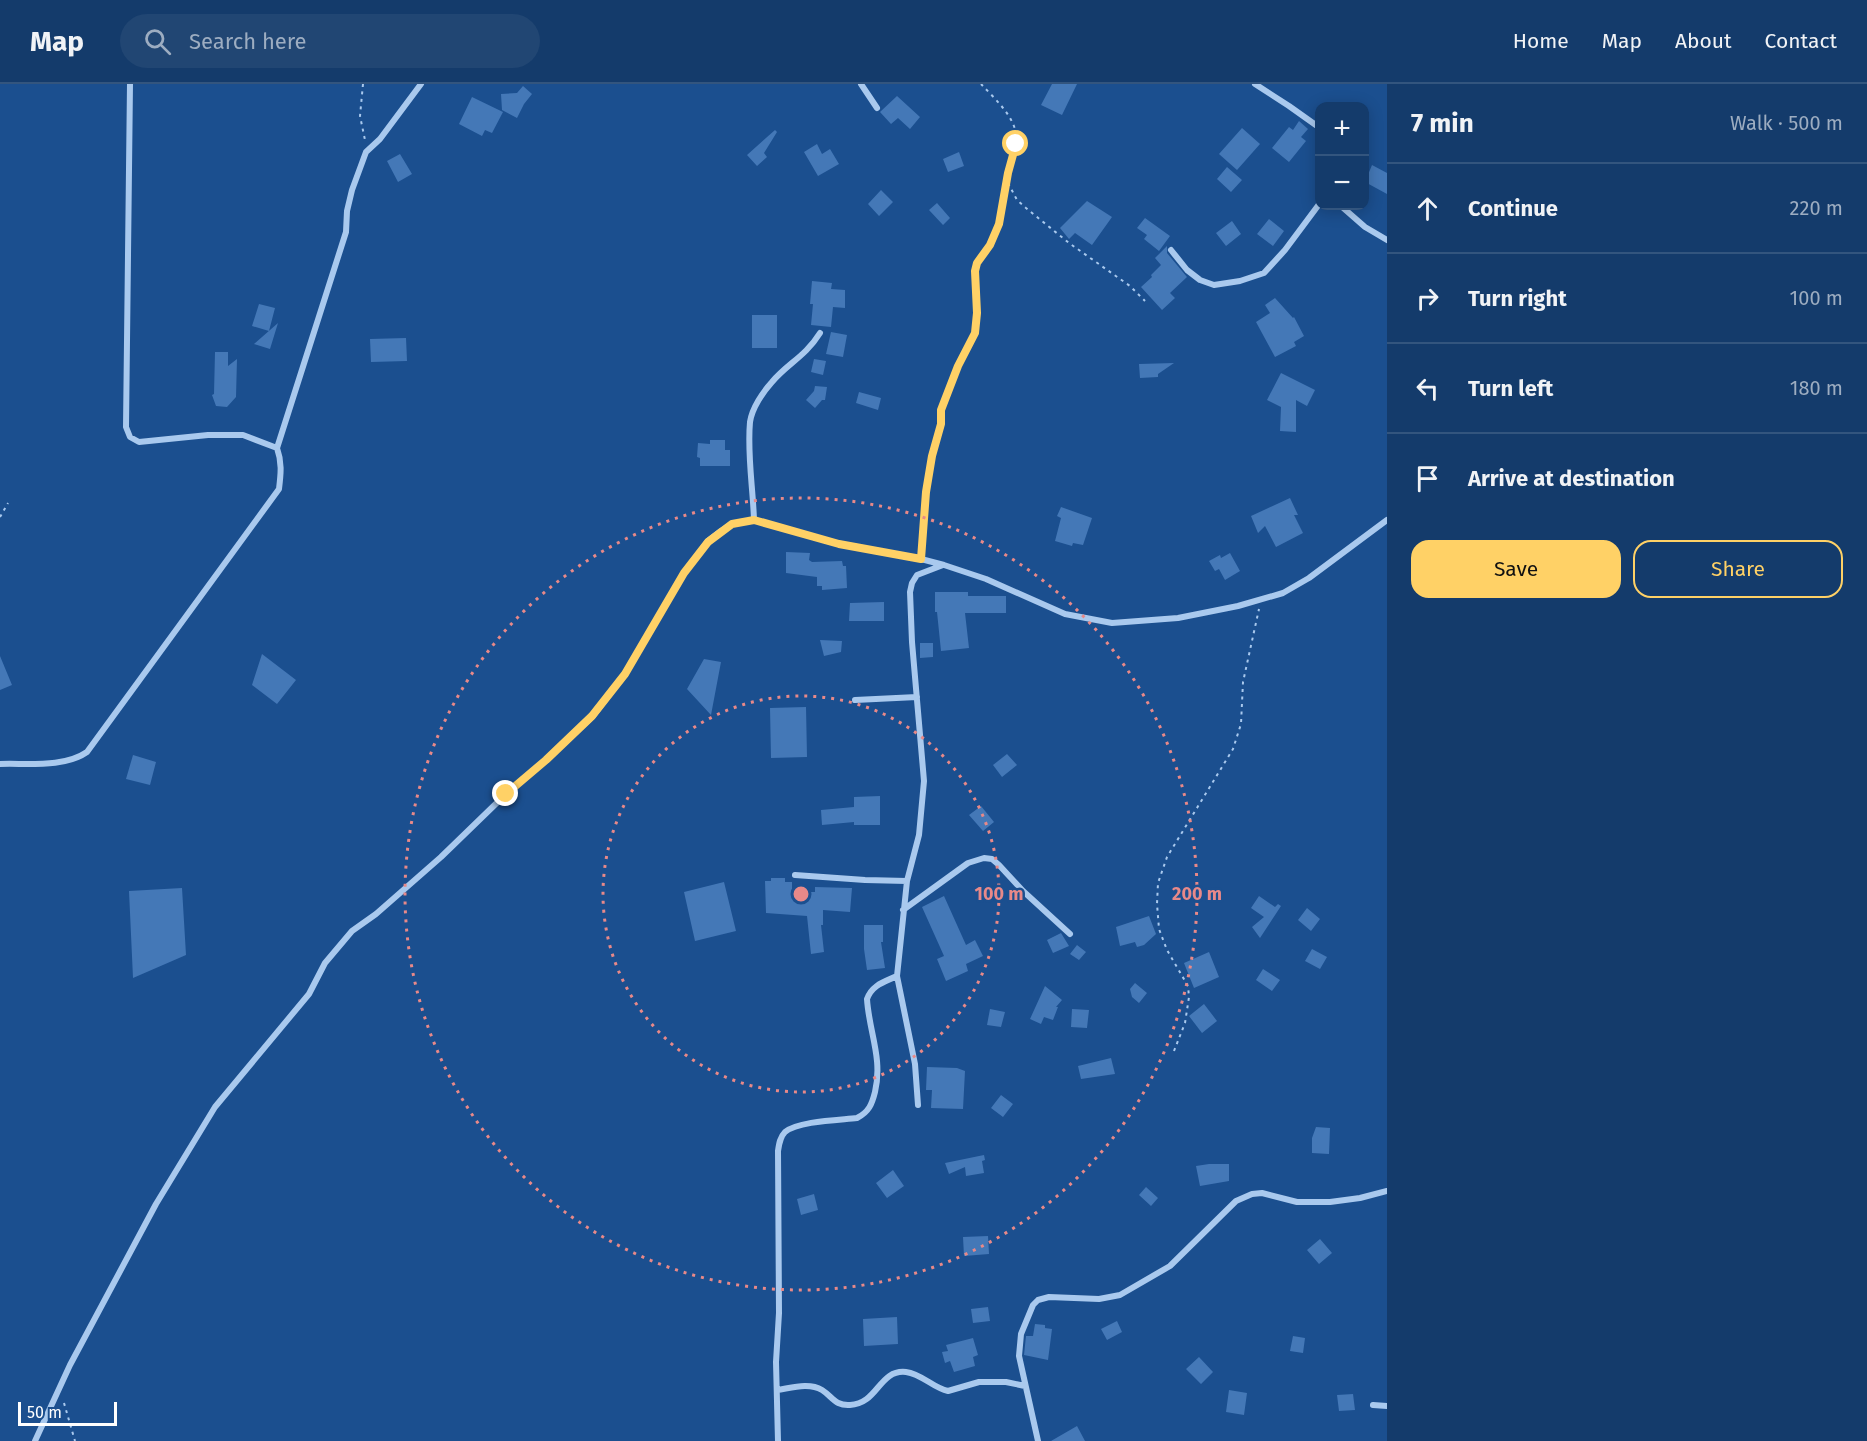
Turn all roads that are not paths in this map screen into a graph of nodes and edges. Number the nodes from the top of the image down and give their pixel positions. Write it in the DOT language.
graph roads {
  1 [pos="130,84"];
  2 [pos="421,84"];
  3 [pos="861,84"];
  4 [pos="1255,84"];
  5 [pos="877,108"];
  6 [pos="1315,124"];
  7 [pos="1315,210"];
  8 [pos="1346,210"];
  9 [pos="1387,240"];
  10 [pos="1171,250"];
  11 [pos="820,333"];
  12 [pos="277,448"];
  13 [pos="754,520"];
  14 [pos="1387,520"];
  15 [pos="944,565"];
  16 [pos="917,696"];
  17 [pos="855,700"];
  18 [pos="0,764"];
  19 [pos="795,875"];
  20 [pos="907,881"];
  21 [pos="903,910"];
  22 [pos="1070,934"];
  23 [pos="897,976"];
  24 [pos="918,1105"];
  25 [pos="1387,1191"];
  26 [pos="1025,1386"];
  27 [pos="777,1390"];
  28 [pos="1373,1405"];
  29 [pos="1387,1406"];
  30 [pos="35,1441"];
  31 [pos="778,1441"];
  32 [pos="1038,1441"];
  1 -- 12 [label="street"];
  2 -- 12 [label="street"];
  3 -- 5 [label="street"];
  4 -- 6 [label="street"];
  7 -- 10 [label="street"];
  8 -- 9 [label="street"];
  11 -- 13 [label="street"];
  12 -- 18 [label="street"];
  13 -- 15 [label="street"];
  13 -- 30 [label="street"];
  14 -- 15 [label="street"];
  15 -- 16 [label="street"];
  16 -- 17 [label="street"];
  16 -- 20 [label="street"];
  19 -- 20 [label="street"];
  20 -- 21 [label="street"];
  21 -- 22 [label="street"];
  21 -- 23 [label="street"];
  23 -- 24 [label="street"];
  23 -- 27 [label="street"];
  25 -- 26 [label="street"];
  26 -- 27 [label="street"];
  26 -- 32 [label="street"];
  27 -- 31 [label="street"];
  28 -- 29 [label="street"];
}
